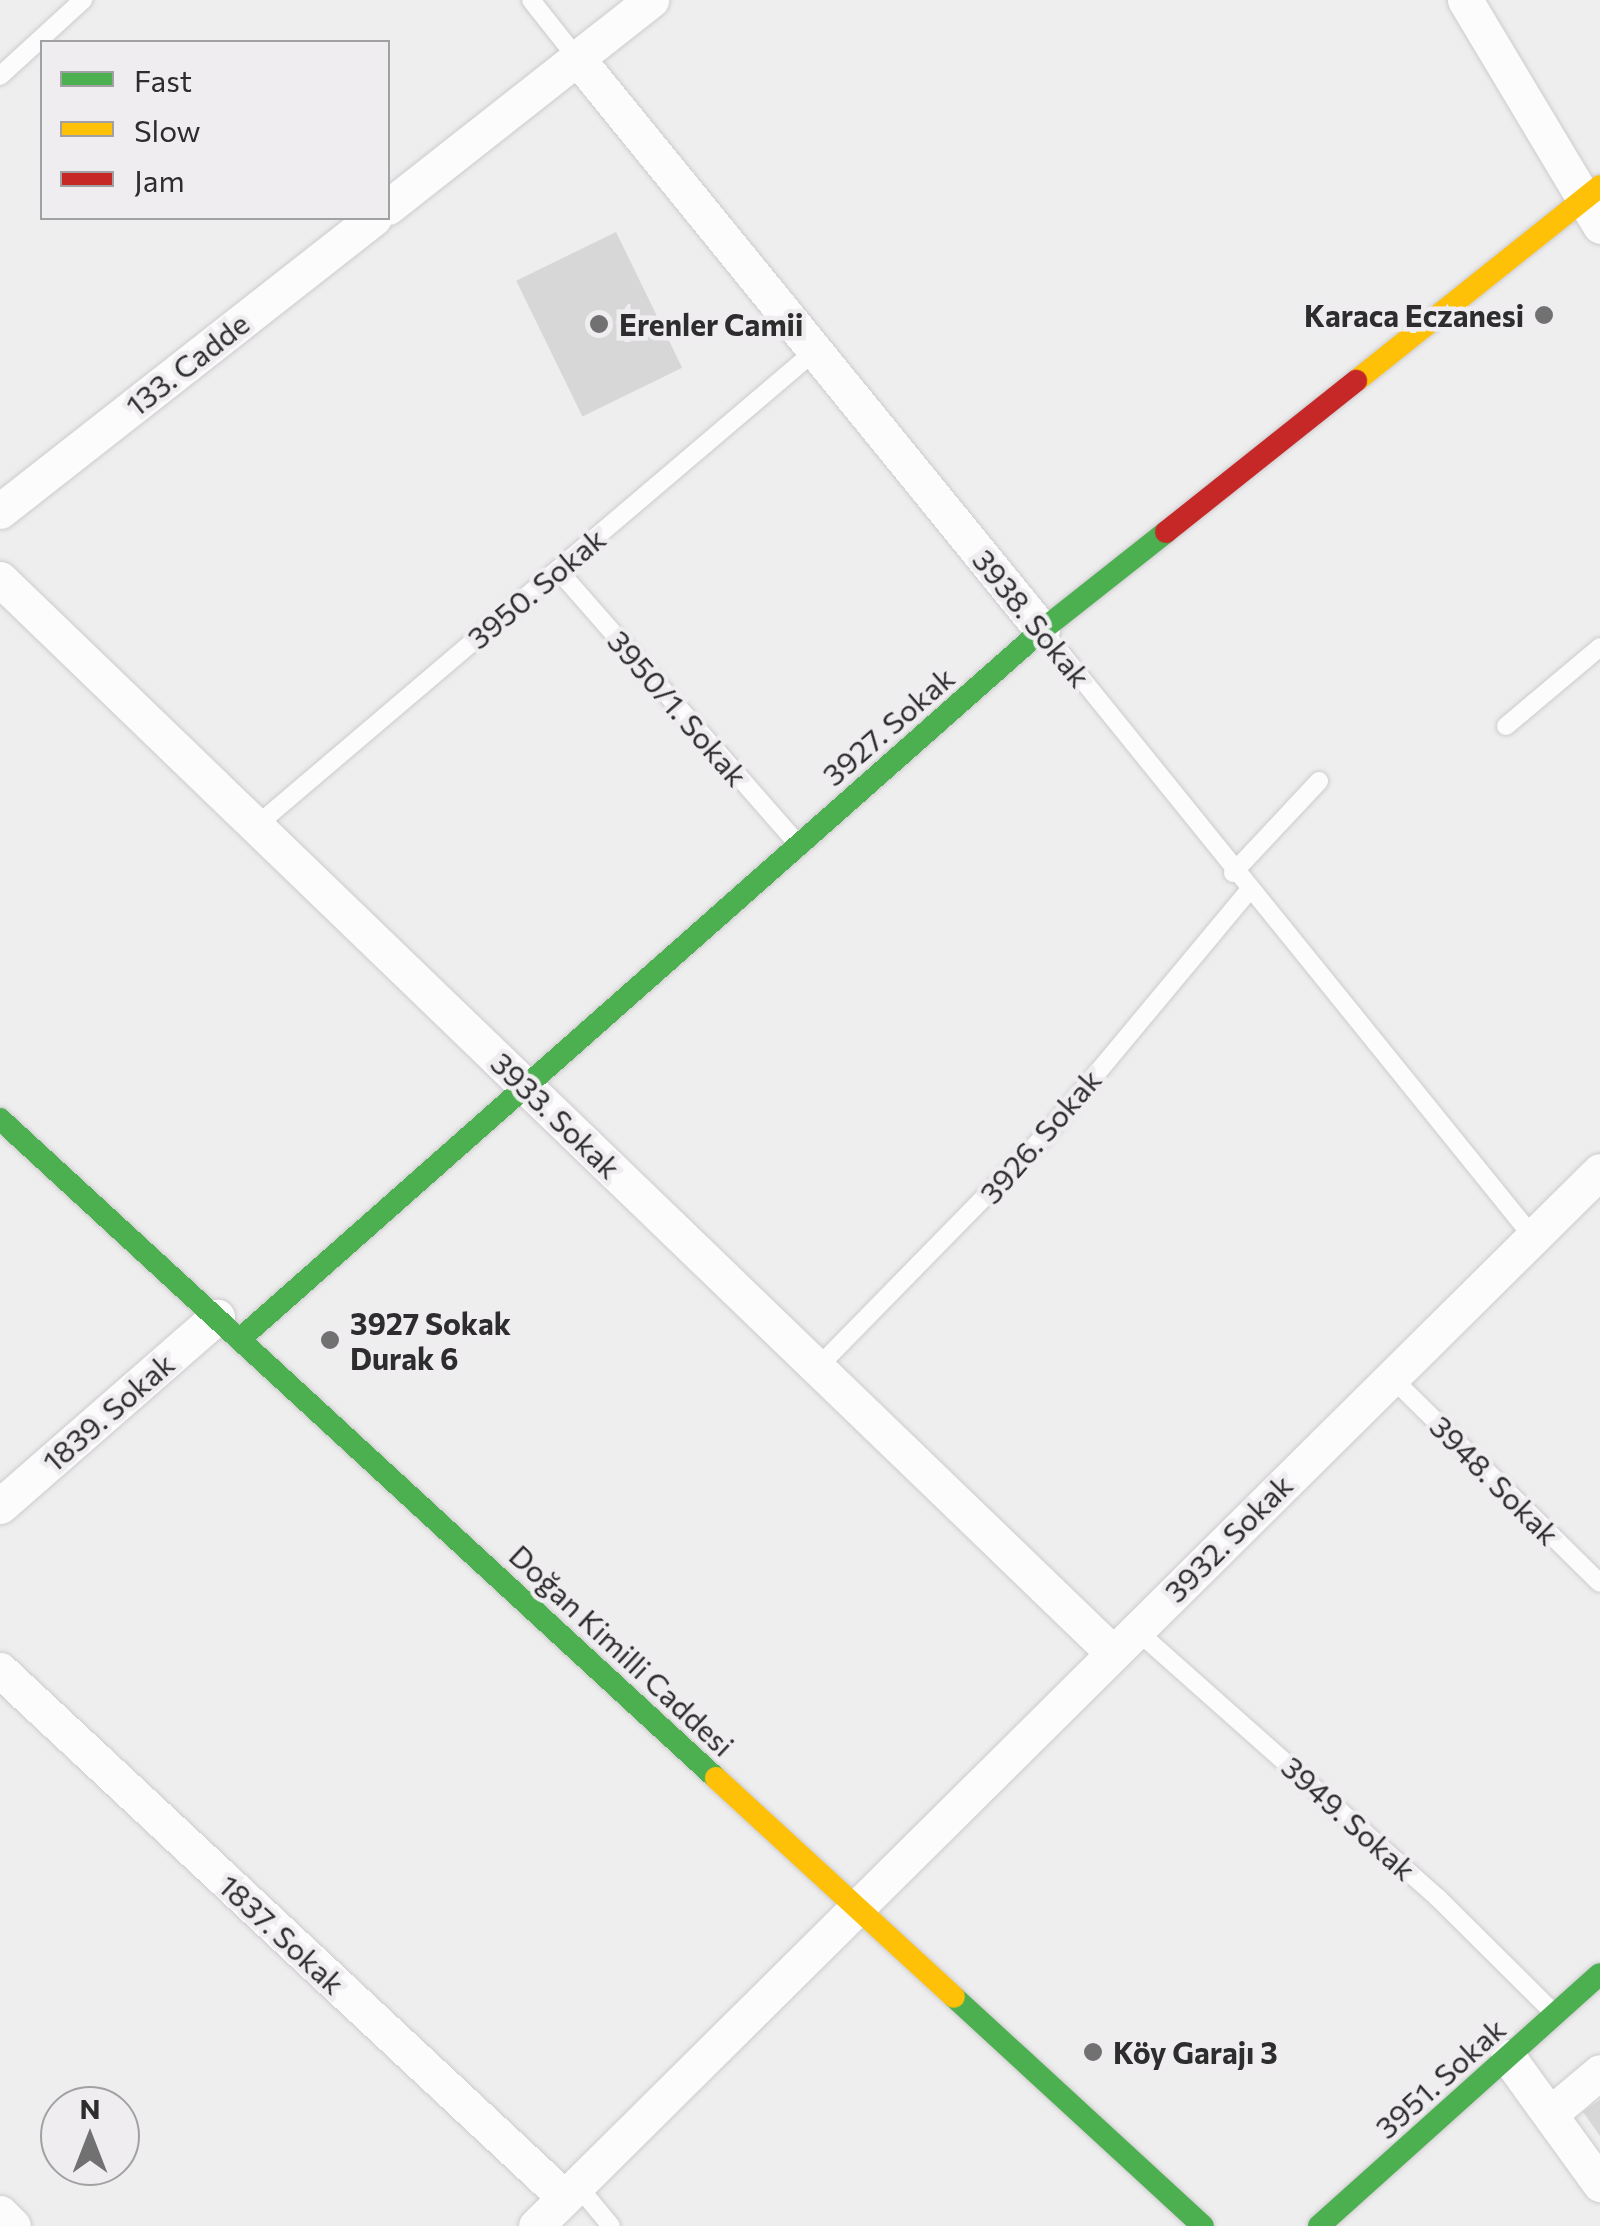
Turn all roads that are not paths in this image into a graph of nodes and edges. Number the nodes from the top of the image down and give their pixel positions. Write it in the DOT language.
graph roads {
  1 [pos="83,0"];
  2 [pos="532,0"];
  3 [pos="651,0"];
  4 [pos="1466,0"];
  5 [pos="578,58"];
  6 [pos="0,76"];
  7 [pos="1595,204"];
  8 [pos="390,205"];
  9 [pos="371,220"];
  10 [pos="816,351"];
  11 [pos="0,511"];
  12 [pos="558,570"];
  13 [pos="0,579"];
  14 [pos="1042,630"];
  15 [pos="1600,647"];
  16 [pos="1506,726"];
  17 [pos="1319,781"];
  18 [pos="256,826"];
  19 [pos="798,846"];
  20 [pos="1233,873"];
  21 [pos="1248,892"];
  22 [pos="526,1086"];
  23 [pos="0,1119"];
  24 [pos="1600,1171"];
  25 [pos="1533,1237"];
  26 [pos="228,1328"];
  27 [pos="818,1367"];
  28 [pos="1391,1376"];
  29 [pos="0,1506"];
  30 [pos="1600,1583"];
  31 [pos="1124,1640"];
  32 [pos="0,1670"];
  33 [pos="855,1905"];
  34 [pos="1600,1974"];
  35 [pos="1555,2014"];
  36 [pos="1508,2056"];
  37 [pos="1600,2072"];
  38 [pos="1550,2114"];
  39 [pos="1600,2184"];
  40 [pos="571,2191"];
  41 [pos="0,2213"];
  42 [pos="13,2226"];
  43 [pos="536,2226"];
  44 [pos="611,2226"];
  45 [pos="1203,2226"];
  46 [pos="1319,2226"];
  1 -- 6 [label="lane"];
  2 -- 5 [label="lane, 3938. Sokak"];
  3 -- 5 [label="street"];
  4 -- 7 [label="street"];
  5 -- 8 [label="street"];
  5 -- 10 [label="street, 3938. Sokak"];
  7 -- 14 [label="street, 3927. Sokak"];
  9 -- 11 [label="street, 133. Cadde"];
  10 -- 12 [label="lane, 3950. Sokak"];
  10 -- 14 [label="street, 3938. Sokak"];
  12 -- 18 [label="lane, 3950. Sokak"];
  12 -- 19 [label="lane, 3950/1. Sokak"];
  13 -- 18 [label="street, 3933. Sokak"];
  14 -- 19 [label="street, 3927. Sokak"];
  14 -- 20 [label="lane, 3938. Sokak"];
  15 -- 16 [label="lane"];
  17 -- 20 [label="lane"];
  18 -- 22 [label="street, 3933. Sokak"];
  19 -- 22 [label="street, 3927. Sokak"];
  20 -- 21 [label="lane, 3938. Sokak"];
  21 -- 25 [label="lane, 3938. Sokak"];
  21 -- 27 [label="lane, 3926. Sokak"];
  22 -- 26 [label="street, 3927. Sokak"];
  22 -- 27 [label="street, 3933. Sokak"];
  23 -- 26 [label="street, Doğan Kimilli Caddesi"];
  24 -- 25 [label="street, 3932. Sokak"];
  25 -- 28 [label="street, 3932. Sokak"];
  26 -- 29 [label="street, 1839. Sokak"];
  26 -- 33 [label="street, Doğan Kimilli Caddesi"];
  27 -- 31 [label="street, 3933. Sokak"];
  28 -- 30 [label="lane, 3948. Sokak"];
  28 -- 31 [label="street, 3932. Sokak"];
  31 -- 33 [label="street, 3932. Sokak"];
  31 -- 35 [label="lane, 3949. Sokak"];
  32 -- 40 [label="street, 1837. Sokak"];
  33 -- 40 [label="street, 3932. Sokak"];
  33 -- 45 [label="street, Doğan Kimilli Caddesi"];
  34 -- 35 [label="street, 3951. Sokak"];
  35 -- 36 [label="street, 3951. Sokak"];
  36 -- 38 [label="street"];
  36 -- 46 [label="street, 3951. Sokak"];
  37 -- 38 [label="street"];
  38 -- 39 [label="street"];
  40 -- 43 [label="street, 3932. Sokak"];
  40 -- 44 [label="lane, 1837. Sokak"];
  41 -- 42 [label="street"];
}
